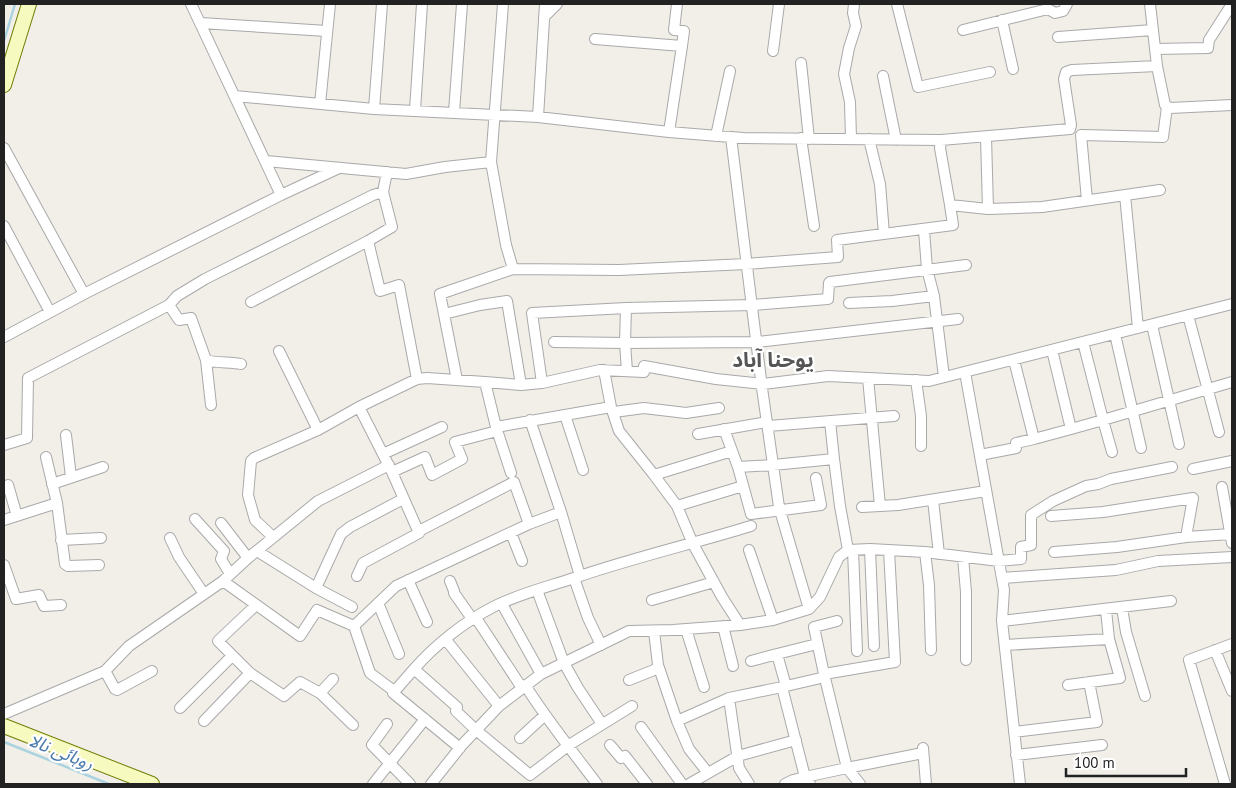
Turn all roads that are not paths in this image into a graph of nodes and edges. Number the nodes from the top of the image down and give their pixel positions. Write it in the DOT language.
graph roads {
  1 [pos="28,4"];
  2 [pos="191,4"];
  3 [pos="330,4"];
  4 [pos="382,4"];
  5 [pos="422,4"];
  6 [pos="462,4"];
  7 [pos="503,4"];
  8 [pos="545,4"];
  9 [pos="557,4"];
  10 [pos="677,4"];
  11 [pos="779,4"];
  12 [pos="854,4"];
  13 [pos="897,4"];
  14 [pos="1067,4"];
  15 [pos="1150,4"];
  16 [pos="1232,4"];
  17 [pos="1048,6"];
  18 [pos="544,17"];
  19 [pos="1002,20"];
  20 [pos="201,23"];
  21 [pos="963,30"];
  22 [pos="1153,30"];
  23 [pos="327,31"];
  24 [pos="1058,37"];
  25 [pos="595,39"];
  26 [pos="682,46"];
  27 [pos="1155,50"];
  28 [pos="773,51"];
  29 [pos="801,63"];
  30 [pos="1156,66"];
  31 [pos="1013,68"];
  32 [pos="730,71"];
  33 [pos="990,72"];
  34 [pos="883,76"];
  35 [pos="4,85"];
  36 [pos="235,96"];
  37 [pos="320,104"];
  38 [pos="1232,104"];
  39 [pos="1167,107"];
  40 [pos="374,109"];
  41 [pos="415,110"];
  42 [pos="454,112"];
  43 [pos="495,115"];
  44 [pos="538,117"];
  45 [pos="669,132"];
  46 [pos="716,136"];
  47 [pos="731,137"];
  48 [pos="986,137"];
  49 [pos="805,138"];
  50 [pos="851,139"];
  51 [pos="869,139"];
  52 [pos="896,140"];
  53 [pos="941,140"];
  54 [pos="4,148"];
  55 [pos="266,161"];
  56 [pos="491,162"];
  57 [pos="340,168"];
  58 [pos="387,172"];
  59 [pos="1160,190"];
  60 [pos="383,192"];
  61 [pos="281,195"];
  62 [pos="1125,195"];
  63 [pos="1087,200"];
  64 [pos="950,205"];
  65 [pos="988,209"];
  66 [pos="4,226"];
  67 [pos="814,226"];
  68 [pos="924,230"];
  69 [pos="884,234"];
  70 [pos="368,241"];
  71 [pos="746,264"];
  72 [pos="966,264"];
  73 [pos="513,269"];
  74 [pos="927,270"];
  75 [pos="84,294"];
  76 [pos="934,296"];
  77 [pos="252,302"];
  78 [pos="849,302"];
  79 [pos="1232,304"];
  80 [pos="753,305"];
  81 [pos="169,306"];
  82 [pos="626,308"];
  83 [pos="50,312"];
  84 [pos="444,314"];
  85 [pos="1188,316"];
  86 [pos="958,319"];
  87 [pos="937,322"];
  88 [pos="1152,325"];
  89 [pos="1138,328"];
  90 [pos="1115,334"];
  91 [pos="4,337"];
  92 [pos="554,342"];
  93 [pos="757,342"];
  94 [pos="1083,342"];
  95 [pos="625,343"];
  96 [pos="1052,350"];
  97 [pos="279,351"];
  98 [pos="206,360"];
  99 [pos="1014,360"];
  100 [pos="241,364"];
  101 [pos="604,370"];
  102 [pos="627,371"];
  103 [pos="965,372"];
  104 [pos="868,378"];
  105 [pos="944,378"];
  106 [pos="417,379"];
  107 [pos="457,380"];
  108 [pos="916,380"];
  109 [pos="485,382"];
  110 [pos="1232,382"];
  111 [pos="542,383"];
  112 [pos="763,384"];
  113 [pos="520,385"];
  114 [pos="1207,389"];
  115 [pos="1169,400"];
  116 [pos="211,405"];
  117 [pos="360,407"];
  118 [pos="718,408"];
  119 [pos="613,410"];
  120 [pos="1133,411"];
  121 [pos="565,415"];
  122 [pos="894,416"];
  123 [pos="872,417"];
  124 [pos="530,420"];
  125 [pos="1103,420"];
  126 [pos="830,421"];
  127 [pos="767,424"];
  128 [pos="442,427"];
  129 [pos="497,429"];
  130 [pos="724,429"];
  131 [pos="1071,429"];
  132 [pos="318,430"];
  133 [pos="1219,432"];
  134 [pos="698,434"];
  135 [pos="66,435"];
  136 [pos="1034,439"];
  137 [pos="1180,444"];
  138 [pos="4,445"];
  139 [pos="921,446"];
  140 [pos="1141,448"];
  141 [pos="732,450"];
  142 [pos="1112,452"];
  143 [pos="383,454"];
  144 [pos="980,455"];
  145 [pos="46,458"];
  146 [pos="834,459"];
  147 [pos="1232,461"];
  148 [pos="773,465"];
  149 [pos="103,467"];
  150 [pos="738,467"];
  151 [pos="1172,467"];
  152 [pos="391,469"];
  153 [pos="1193,469"];
  154 [pos="583,470"];
  155 [pos="511,473"];
  156 [pos="654,475"];
  157 [pos="71,477"];
  158 [pos="816,478"];
  159 [pos="52,484"];
  160 [pos="8,485"];
  161 [pos="743,486"];
  162 [pos="1222,487"];
  163 [pos="986,491"];
  164 [pos="403,499"];
  165 [pos="933,500"];
  166 [pos="57,504"];
  167 [pos="677,506"];
  168 [pos="880,506"];
  169 [pos="862,507"];
  170 [pos="780,509"];
  171 [pos="1229,511"];
  172 [pos="561,512"];
  173 [pos="17,516"];
  174 [pos="1051,516"];
  175 [pos="4,520"];
  176 [pos="196,520"];
  177 [pos="221,522"];
  178 [pos="529,524"];
  179 [pos="751,526"];
  180 [pos="419,531"];
  181 [pos="511,533"];
  182 [pos="273,537"];
  183 [pos="1186,537"];
  184 [pos="101,538"];
  185 [pos="170,538"];
  186 [pos="1231,539"];
  187 [pos="61,540"];
  188 [pos="692,544"];
  189 [pos="870,549"];
  190 [pos="749,550"];
  191 [pos="850,550"];
  192 [pos="889,550"];
  193 [pos="256,551"];
  194 [pos="925,552"];
  195 [pos="1054,552"];
  196 [pos="939,554"];
  197 [pos="963,557"];
  198 [pos="1232,557"];
  199 [pos="248,558"];
  200 [pos="522,561"];
  201 [pos="999,561"];
  202 [pos="4,565"];
  203 [pos="99,565"];
  204 [pos="230,574"];
  205 [pos="357,576"];
  206 [pos="577,577"];
  207 [pos="1002,578"];
  208 [pos="408,580"];
  209 [pos="222,581"];
  210 [pos="450,581"];
  211 [pos="714,582"];
  212 [pos="316,588"];
  213 [pos="538,590"];
  214 [pos="204,594"];
  215 [pos="652,600"];
  216 [pos="1172,602"];
  217 [pos="378,604"];
  218 [pos="502,604"];
  219 [pos="61,605"];
  220 [pos="255,606"];
  221 [pos="352,607"];
  222 [pos="1122,608"];
  223 [pos="809,609"];
  224 [pos="1106,610"];
  225 [pos="475,619"];
  226 [pos="773,620"];
  227 [pos="836,620"];
  228 [pos="427,622"];
  229 [pos="1002,622"];
  230 [pos="740,625"];
  231 [pos="354,626"];
  232 [pos="723,626"];
  233 [pos="686,629"];
  234 [pos="654,631"];
  235 [pos="1109,639"];
  236 [pos="446,640"];
  237 [pos="818,644"];
  238 [pos="1232,644"];
  239 [pos="601,645"];
  240 [pos="1005,645"];
  241 [pos="874,646"];
  242 [pos="931,650"];
  243 [pos="1215,650"];
  244 [pos="857,651"];
  245 [pos="398,654"];
  246 [pos="777,654"];
  247 [pos="232,656"];
  248 [pos="966,660"];
  249 [pos="751,661"];
  250 [pos="564,662"];
  251 [pos="733,666"];
  252 [pos="659,668"];
  253 [pos="414,670"];
  254 [pos="105,671"];
  255 [pos="152,671"];
  256 [pos="250,673"];
  257 [pos="541,674"];
  258 [pos="824,675"];
  259 [pos="333,679"];
  260 [pos="629,680"];
  261 [pos="1089,682"];
  262 [pos="1068,685"];
  263 [pos="784,686"];
  264 [pos="524,687"];
  265 [pos="704,687"];
  266 [pos="394,691"];
  267 [pos="1232,691"];
  268 [pos="320,694"];
  269 [pos="1145,696"];
  270 [pos="729,698"];
  271 [pos="499,706"];
  272 [pos="632,706"];
  273 [pos="180,708"];
  274 [pos="4,714"];
  275 [pos="545,715"];
  276 [pos="424,719"];
  277 [pos="677,720"];
  278 [pos="204,721"];
  279 [pos="387,724"];
  280 [pos="602,724"];
  281 [pos="353,725"];
  282 [pos="4,726"];
  283 [pos="642,727"];
  284 [pos="476,730"];
  285 [pos="1014,732"];
  286 [pos="520,738"];
  287 [pos="796,740"];
  288 [pos="569,745"];
  289 [pos="610,745"];
  290 [pos="1102,745"];
  291 [pos="460,748"];
  292 [pos="1016,755"];
  293 [pos="738,756"];
  294 [pos="390,763"];
  295 [pos="847,768"];
  296 [pos="708,773"];
  297 [pos="808,781"];
  298 [pos="152,784"];
  299 [pos="373,784"];
  300 [pos="410,784"];
  301 [pos="431,784"];
  302 [pos="597,784"];
  303 [pos="647,784"];
  304 [pos="682,784"];
  305 [pos="689,784"];
  306 [pos="749,784"];
  307 [pos="785,784"];
  308 [pos="860,784"];
  309 [pos="925,784"];
  310 [pos="1020,784"];
  311 [pos="1225,784"];
  1 -- 35 [label="street"];
  2 -- 20 [label="street"];
  3 -- 23 [label="street"];
  4 -- 40 [label="street"];
  5 -- 41 [label="street"];
  6 -- 42 [label="street"];
  7 -- 43 [label="street"];
  8 -- 18 [label="street"];
  9 -- 18 [label="street"];
  10 -- 26 [label="street"];
  11 -- 28 [label="street"];
  12 -- 50 [label="street"];
  13 -- 33 [label="street"];
  14 -- 17 [label="street"];
  15 -- 22 [label="street"];
  16 -- 27 [label="street"];
  17 -- 19 [label="street"];
  18 -- 44 [label="street"];
  19 -- 21 [label="street"];
  19 -- 31 [label="street"];
  20 -- 23 [label="street"];
  20 -- 36 [label="street"];
  22 -- 24 [label="street"];
  22 -- 27 [label="street"];
  23 -- 37 [label="street"];
  25 -- 26 [label="street"];
  26 -- 45 [label="street"];
  27 -- 30 [label="street"];
  29 -- 49 [label="street"];
  30 -- 39 [label="street"];
  30 -- 48 [label="street"];
  32 -- 46 [label="street"];
  34 -- 52 [label="street"];
  36 -- 37 [label="street"];
  36 -- 55 [label="street"];
  37 -- 40 [label="street"];
  38 -- 39 [label="street"];
  39 -- 63 [label="street"];
  40 -- 41 [label="street"];
  41 -- 42 [label="street"];
  42 -- 43 [label="street"];
  43 -- 44 [label="street"];
  43 -- 56 [label="street"];
  44 -- 45 [label="street"];
  45 -- 46 [label="street"];
  46 -- 47 [label="street"];
  47 -- 49 [label="street"];
  47 -- 71 [label="street"];
  48 -- 53 [label="street"];
  48 -- 65 [label="street"];
  49 -- 50 [label="street"];
  49 -- 67 [label="street"];
  50 -- 51 [label="street"];
  51 -- 52 [label="street"];
  51 -- 69 [label="street"];
  52 -- 53 [label="street"];
  53 -- 64 [label="street"];
  54 -- 75 [label="street"];
  55 -- 57 [label="street"];
  55 -- 61 [label="street"];
  56 -- 58 [label="street"];
  56 -- 73 [label="street"];
  57 -- 58 [label="street"];
  57 -- 61 [label="street"];
  58 -- 60 [label="street"];
  59 -- 62 [label="street"];
  60 -- 70 [label="street"];
  60 -- 81 [label="street"];
  61 -- 75 [label="street"];
  62 -- 63 [label="street"];
  62 -- 89 [label="street"];
  63 -- 65 [label="street"];
  64 -- 65 [label="street"];
  64 -- 68 [label="street"];
  66 -- 83 [label="street"];
  68 -- 69 [label="street"];
  68 -- 74 [label="street"];
  69 -- 71 [label="street"];
  70 -- 77 [label="street"];
  70 -- 106 [label="street"];
  71 -- 73 [label="street"];
  71 -- 80 [label="street"];
  72 -- 74 [label="street"];
  73 -- 84 [label="street"];
  74 -- 76 [label="street"];
  74 -- 80 [label="street"];
  75 -- 83 [label="street"];
  76 -- 78 [label="street"];
  76 -- 87 [label="street"];
  79 -- 85 [label="street"];
  80 -- 82 [label="street"];
  80 -- 93 [label="street"];
  81 -- 98 [label="street"];
  81 -- 138 [label="street"];
  82 -- 95 [label="street"];
  82 -- 111 [label="street"];
  83 -- 91 [label="street"];
  84 -- 107 [label="street"];
  84 -- 113 [label="street"];
  85 -- 88 [label="street"];
  85 -- 114 [label="street"];
  86 -- 87 [label="street"];
  87 -- 93 [label="street"];
  87 -- 105 [label="street"];
  88 -- 89 [label="street"];
  88 -- 115 [label="street"];
  89 -- 90 [label="street"];
  90 -- 94 [label="street"];
  90 -- 120 [label="street"];
  92 -- 95 [label="street"];
  93 -- 95 [label="street"];
  93 -- 112 [label="street"];
  94 -- 96 [label="street"];
  94 -- 125 [label="street"];
  95 -- 102 [label="street"];
  96 -- 99 [label="street"];
  96 -- 131 [label="street"];
  97 -- 132 [label="street"];
  98 -- 100 [label="street"];
  98 -- 116 [label="street"];
  99 -- 103 [label="street"];
  99 -- 136 [label="street"];
  101 -- 102 [label="street"];
  101 -- 111 [label="street"];
  101 -- 119 [label="street"];
  102 -- 112 [label="street"];
  103 -- 105 [label="street"];
  103 -- 144 [label="street"];
  104 -- 108 [label="street"];
  104 -- 112 [label="street"];
  104 -- 123 [label="street"];
  105 -- 108 [label="street"];
  106 -- 107 [label="street"];
  106 -- 117 [label="street"];
  107 -- 109 [label="street"];
  108 -- 139 [label="street"];
  109 -- 113 [label="street"];
  109 -- 129 [label="street"];
  110 -- 114 [label="street"];
  111 -- 113 [label="street"];
  112 -- 127 [label="street"];
  114 -- 115 [label="street"];
  114 -- 133 [label="street"];
  115 -- 120 [label="street"];
  115 -- 137 [label="street"];
  117 -- 132 [label="street"];
  117 -- 143 [label="street"];
  118 -- 119 [label="street"];
  119 -- 121 [label="street"];
  119 -- 156 [label="street"];
  120 -- 125 [label="street"];
  120 -- 140 [label="street"];
  121 -- 124 [label="street"];
  121 -- 154 [label="street"];
  122 -- 123 [label="street"];
  123 -- 126 [label="street"];
  123 -- 168 [label="street"];
  124 -- 129 [label="street"];
  124 -- 172 [label="street"];
  125 -- 131 [label="street"];
  125 -- 142 [label="street"];
  126 -- 127 [label="street"];
  126 -- 146 [label="street"];
  127 -- 130 [label="street"];
  127 -- 148 [label="street"];
  128 -- 143 [label="street"];
  129 -- 152 [label="street"];
  129 -- 155 [label="street"];
  130 -- 134 [label="street"];
  130 -- 141 [label="street"];
  131 -- 136 [label="street"];
  132 -- 182 [label="street"];
  135 -- 157 [label="street"];
  136 -- 144 [label="street"];
  141 -- 150 [label="street"];
  141 -- 156 [label="street"];
  143 -- 152 [label="street"];
  144 -- 163 [label="street"];
  145 -- 159 [label="street"];
  146 -- 148 [label="street"];
  146 -- 191 [label="street"];
  147 -- 153 [label="street"];
  148 -- 150 [label="street"];
  148 -- 170 [label="street"];
  149 -- 157 [label="street"];
  150 -- 161 [label="street"];
  151 -- 201 [label="street"];
  152 -- 164 [label="street"];
  152 -- 182 [label="street"];
  156 -- 167 [label="street"];
  157 -- 159 [label="street"];
  158 -- 170 [label="street"];
  159 -- 166 [label="street"];
  160 -- 173 [label="street"];
  161 -- 167 [label="street"];
  161 -- 170 [label="street"];
  162 -- 171 [label="street"];
  163 -- 165 [label="street"];
  163 -- 201 [label="street"];
  164 -- 180 [label="street"];
  164 -- 212 [label="street"];
  165 -- 168 [label="street"];
  165 -- 196 [label="street"];
  166 -- 173 [label="street"];
  166 -- 187 [label="street"];
  167 -- 188 [label="street"];
  168 -- 169 [label="street"];
  170 -- 223 [label="street"];
  171 -- 186 [label="street"];
  172 -- 178 [label="street"];
  172 -- 206 [label="street"];
  173 -- 175 [label="street"];
  174 -- 183 [label="street"];
  176 -- 204 [label="street"];
  177 -- 199 [label="street"];
  178 -- 180 [label="street"];
  178 -- 181 [label="street"];
  179 -- 188 [label="street"];
  180 -- 205 [label="street"];
  181 -- 200 [label="street"];
  181 -- 208 [label="street"];
  182 -- 193 [label="street"];
  183 -- 186 [label="street"];
  183 -- 195 [label="street"];
  184 -- 187 [label="street"];
  185 -- 214 [label="street"];
  187 -- 203 [label="street"];
  188 -- 206 [label="street"];
  188 -- 211 [label="street"];
  189 -- 191 [label="street"];
  189 -- 192 [label="street"];
  189 -- 241 [label="street"];
  190 -- 226 [label="street"];
  191 -- 223 [label="street"];
  191 -- 244 [label="street"];
  192 -- 194 [label="street"];
  192 -- 258 [label="street"];
  193 -- 199 [label="street"];
  193 -- 212 [label="street"];
  194 -- 196 [label="street"];
  194 -- 242 [label="street"];
  196 -- 197 [label="street"];
  197 -- 201 [label="street"];
  197 -- 248 [label="street"];
  198 -- 207 [label="street"];
  199 -- 204 [label="street"];
  201 -- 207 [label="street"];
  202 -- 219 [label="street"];
  204 -- 209 [label="street"];
  206 -- 213 [label="street"];
  206 -- 239 [label="street"];
  207 -- 229 [label="street"];
  208 -- 217 [label="street"];
  208 -- 228 [label="street"];
  209 -- 214 [label="street"];
  209 -- 220 [label="street"];
  210 -- 225 [label="street"];
  211 -- 215 [label="street"];
  211 -- 230 [label="street"];
  212 -- 221 [label="street"];
  213 -- 218 [label="street"];
  213 -- 250 [label="street"];
  214 -- 254 [label="street"];
  216 -- 222 [label="street"];
  217 -- 231 [label="street"];
  217 -- 245 [label="street"];
  218 -- 225 [label="street"];
  218 -- 257 [label="street"];
  220 -- 231 [label="street"];
  220 -- 247 [label="street"];
  222 -- 224 [label="street"];
  222 -- 269 [label="street"];
  223 -- 226 [label="street"];
  224 -- 229 [label="street"];
  224 -- 235 [label="street"];
  225 -- 236 [label="street"];
  225 -- 264 [label="street"];
  226 -- 230 [label="street"];
  227 -- 237 [label="street"];
  229 -- 240 [label="street"];
  230 -- 232 [label="street"];
  231 -- 266 [label="street"];
  232 -- 233 [label="street"];
  232 -- 251 [label="street"];
  233 -- 234 [label="street"];
  233 -- 265 [label="street"];
  234 -- 239 [label="street"];
  234 -- 252 [label="street"];
  235 -- 240 [label="street"];
  235 -- 261 [label="street"];
  236 -- 253 [label="street"];
  236 -- 271 [label="street"];
  237 -- 246 [label="street"];
  237 -- 258 [label="street"];
  238 -- 243 [label="street"];
  239 -- 250 [label="street"];
  240 -- 285 [label="street"];
  243 -- 267 [label="street"];
  243 -- 311 [label="street"];
  246 -- 249 [label="street"];
  246 -- 263 [label="street"];
  247 -- 256 [label="street"];
  247 -- 273 [label="street"];
  250 -- 257 [label="street"];
  250 -- 280 [label="street"];
  252 -- 260 [label="street"];
  252 -- 277 [label="street"];
  253 -- 266 [label="street"];
  253 -- 284 [label="street"];
  254 -- 255 [label="street"];
  254 -- 274 [label="street"];
  256 -- 268 [label="street"];
  256 -- 278 [label="street"];
  257 -- 264 [label="street"];
  258 -- 263 [label="street"];
  258 -- 295 [label="street"];
  259 -- 268 [label="street"];
  261 -- 262 [label="street"];
  261 -- 285 [label="street"];
  263 -- 270 [label="street"];
  263 -- 287 [label="street"];
  264 -- 271 [label="street"];
  264 -- 275 [label="street"];
  266 -- 276 [label="street"];
  268 -- 281 [label="street"];
  270 -- 277 [label="street"];
  270 -- 293 [label="street"];
  271 -- 284 [label="street"];
  272 -- 280 [label="street"];
  275 -- 286 [label="street"];
  275 -- 288 [label="street"];
  276 -- 291 [label="street"];
  276 -- 294 [label="street"];
  277 -- 296 [label="street"];
  279 -- 294 [label="street"];
  280 -- 288 [label="street"];
  282 -- 298 [label="street"];
  283 -- 304 [label="street"];
  284 -- 288 [label="street"];
  284 -- 291 [label="street"];
  285 -- 292 [label="street"];
  287 -- 293 [label="street"];
  287 -- 297 [label="street"];
  288 -- 302 [label="street"];
  289 -- 303 [label="street"];
  290 -- 292 [label="street"];
  291 -- 301 [label="street"];
  292 -- 310 [label="street"];
  293 -- 296 [label="street"];
  293 -- 306 [label="street"];
  294 -- 299 [label="street"];
  294 -- 300 [label="street"];
  295 -- 297 [label="street"];
  295 -- 308 [label="street"];
  295 -- 309 [label="street"];
  296 -- 305 [label="street"];
  297 -- 307 [label="street"];
}
